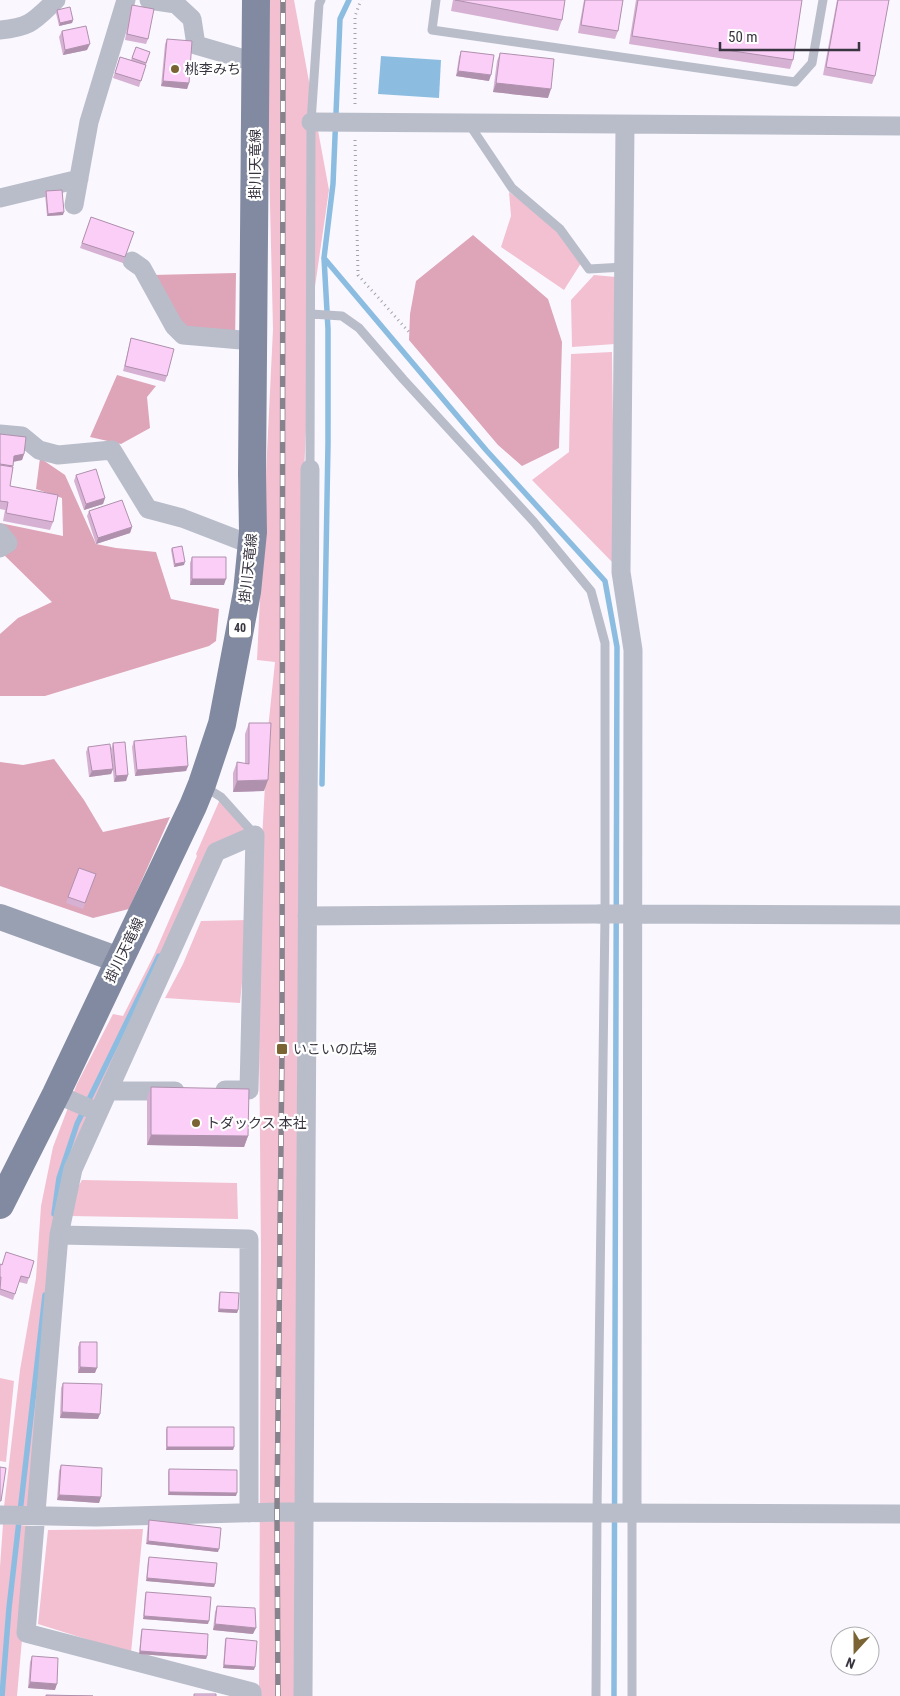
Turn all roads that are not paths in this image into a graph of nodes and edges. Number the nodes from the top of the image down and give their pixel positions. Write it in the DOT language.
graph roads {
  1 [pos="56,0"];
  2 [pos="126,0"];
  3 [pos="149,0"];
  4 [pos="256,0"];
  5 [pos="321,0"];
  6 [pos="436,0"];
  7 [pos="823,0"];
  8 [pos="0,30"];
  9 [pos="255,62"];
  10 [pos="318,122"];
  11 [pos="468,124"];
  12 [pos="625,125"];
  13 [pos="900,126"];
  14 [pos="79,179"];
  15 [pos="0,198"];
  16 [pos="74,205"];
  17 [pos="132,261"];
  18 [pos="624,267"];
  19 [pos="315,314"];
  20 [pos="175,343"];
  21 [pos="253,348"];
  22 [pos="0,434"];
  23 [pos="310,470"];
  24 [pos="0,534"];
  25 [pos="252,545"];
  26 [pos="0,548"];
  27 [pos="202,784"];
  28 [pos="255,835"];
  29 [pos="602,914"];
  30 [pos="630,914"];
  31 [pos="900,915"];
  32 [pos="307,916"];
  33 [pos="0,917"];
  34 [pos="119,960"];
  35 [pos="193,1090"];
  36 [pos="212,1090"];
  37 [pos="108,1091"];
  38 [pos="63,1097"];
  39 [pos="96,1111"];
  40 [pos="0,1205"];
  41 [pos="59,1235"];
  42 [pos="304,1512"];
  43 [pos="597,1512"];
  44 [pos="629,1512"];
  45 [pos="249,1513"];
  46 [pos="900,1514"];
  47 [pos="2,1515"];
  48 [pos="32,1516"];
  49 [pos="252,1696"];
  50 [pos="304,1696"];
  51 [pos="596,1696"];
  52 [pos="632,1696"];
  1 -- 8 [label="street"];
  2 -- 14 [label="street"];
  3 -- 9 [label="street"];
  4 -- 9 [label="main road, 掛川天竜線 / 40"];
  5 -- 10 [label="lane"];
  6 -- 7 [label="lane"];
  9 -- 21 [label="main road, 掛川天竜線 / 40"];
  10 -- 11 [label="street"];
  10 -- 19 [label="lane"];
  11 -- 12 [label="street"];
  11 -- 18 [label="lane"];
  12 -- 13 [label="street"];
  12 -- 18 [label="street"];
  14 -- 15 [label="street"];
  14 -- 16 [label="street"];
  17 -- 21 [label="street"];
  18 -- 30 [label="street"];
  19 -- 23 [label="lane"];
  19 -- 29 [label="lane"];
  20 -- 21 [label="street"];
  21 -- 25 [label="main road, 掛川天竜線 / 40"];
  22 -- 25 [label="street"];
  23 -- 32 [label="street"];
  24 -- 26 [label="street"];
  25 -- 27 [label="main road, 掛川天竜線 / 40"];
  27 -- 28 [label="lane"];
  27 -- 34 [label="main road, 掛川天竜線 / 40"];
  28 -- 36 [label="street"];
  28 -- 37 [label="street"];
  29 -- 30 [label="street, bridge"];
  29 -- 32 [label="street"];
  29 -- 43 [label="lane"];
  30 -- 31 [label="street"];
  30 -- 44 [label="street"];
  32 -- 42 [label="street"];
  33 -- 34 [label="street"];
  34 -- 38 [label="main road, 掛川天竜線 / 40"];
  35 -- 37 [label="street"];
  37 -- 39 [label="street"];
  38 -- 39 [label="street"];
  38 -- 40 [label="main road, 掛川天竜線 / 40"];
  39 -- 41 [label="street"];
  41 -- 45 [label="street"];
  41 -- 48 [label="street"];
  42 -- 43 [label="street"];
  42 -- 45 [label="street"];
  42 -- 50 [label="street"];
  43 -- 44 [label="street"];
  43 -- 51 [label="lane"];
  44 -- 46 [label="street"];
  44 -- 52 [label="lane"];
  45 -- 48 [label="street"];
  47 -- 48 [label="street"];
  48 -- 49 [label="street"];
}
